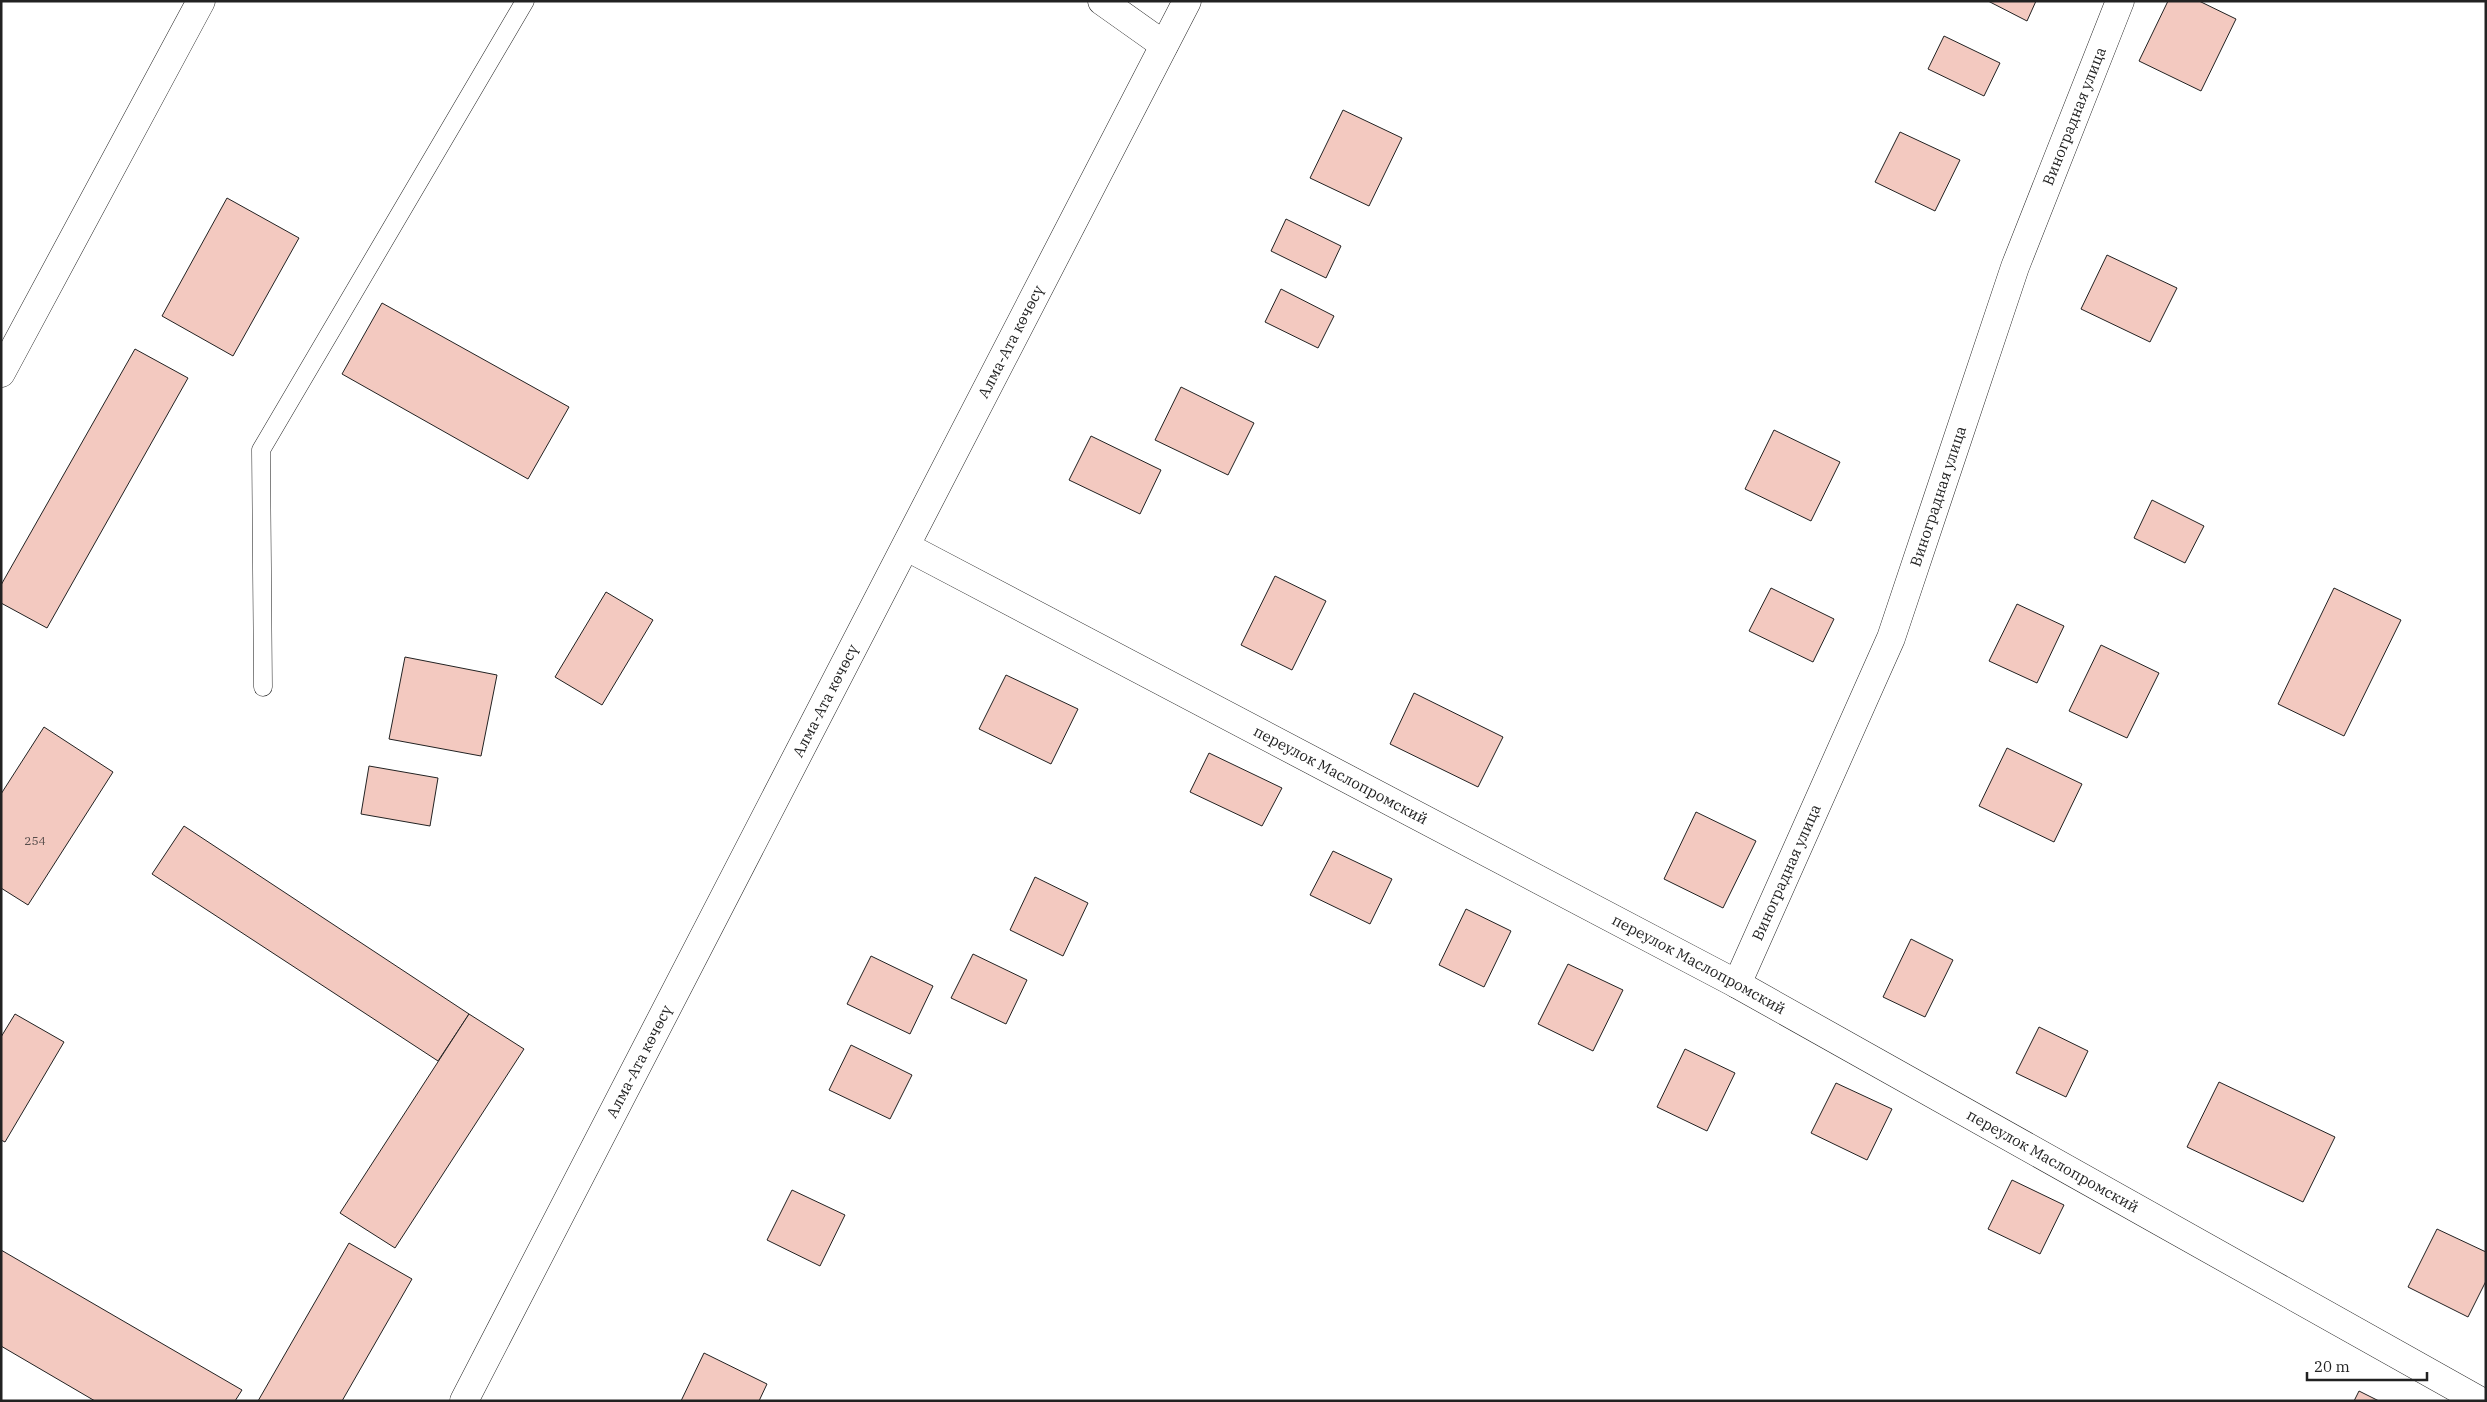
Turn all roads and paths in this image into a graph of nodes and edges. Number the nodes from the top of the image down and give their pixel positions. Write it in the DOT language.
graph roads {
  1 [pos="201,1"];
  2 [pos="525,1"];
  3 [pos="1102,1"];
  4 [pos="1187,1"];
  5 [pos="2120,1"];
  6 [pos="1164,45"];
  7 [pos="1,374"];
  8 [pos="907,547"];
  9 [pos="263,687"];
  10 [pos="1737,984"];
  11 [pos="464,1401"];
  12 [pos="2480,1401"];
  1 -- 7 [label="main road"];
  2 -- 9 [label="lane"];
  3 -- 6 [label="main road"];
  4 -- 6 [label="main road, Алма-Ата көчөсү"];
  5 -- 10 [label="main road, Виноградная улица"];
  6 -- 8 [label="main road, Алма-Ата көчөсү"];
  8 -- 10 [label="main road, переулок Маслопромский"];
  8 -- 11 [label="main road, Алма-Ата көчөсү"];
  10 -- 12 [label="main road, переулок Маслопромский"];
}
